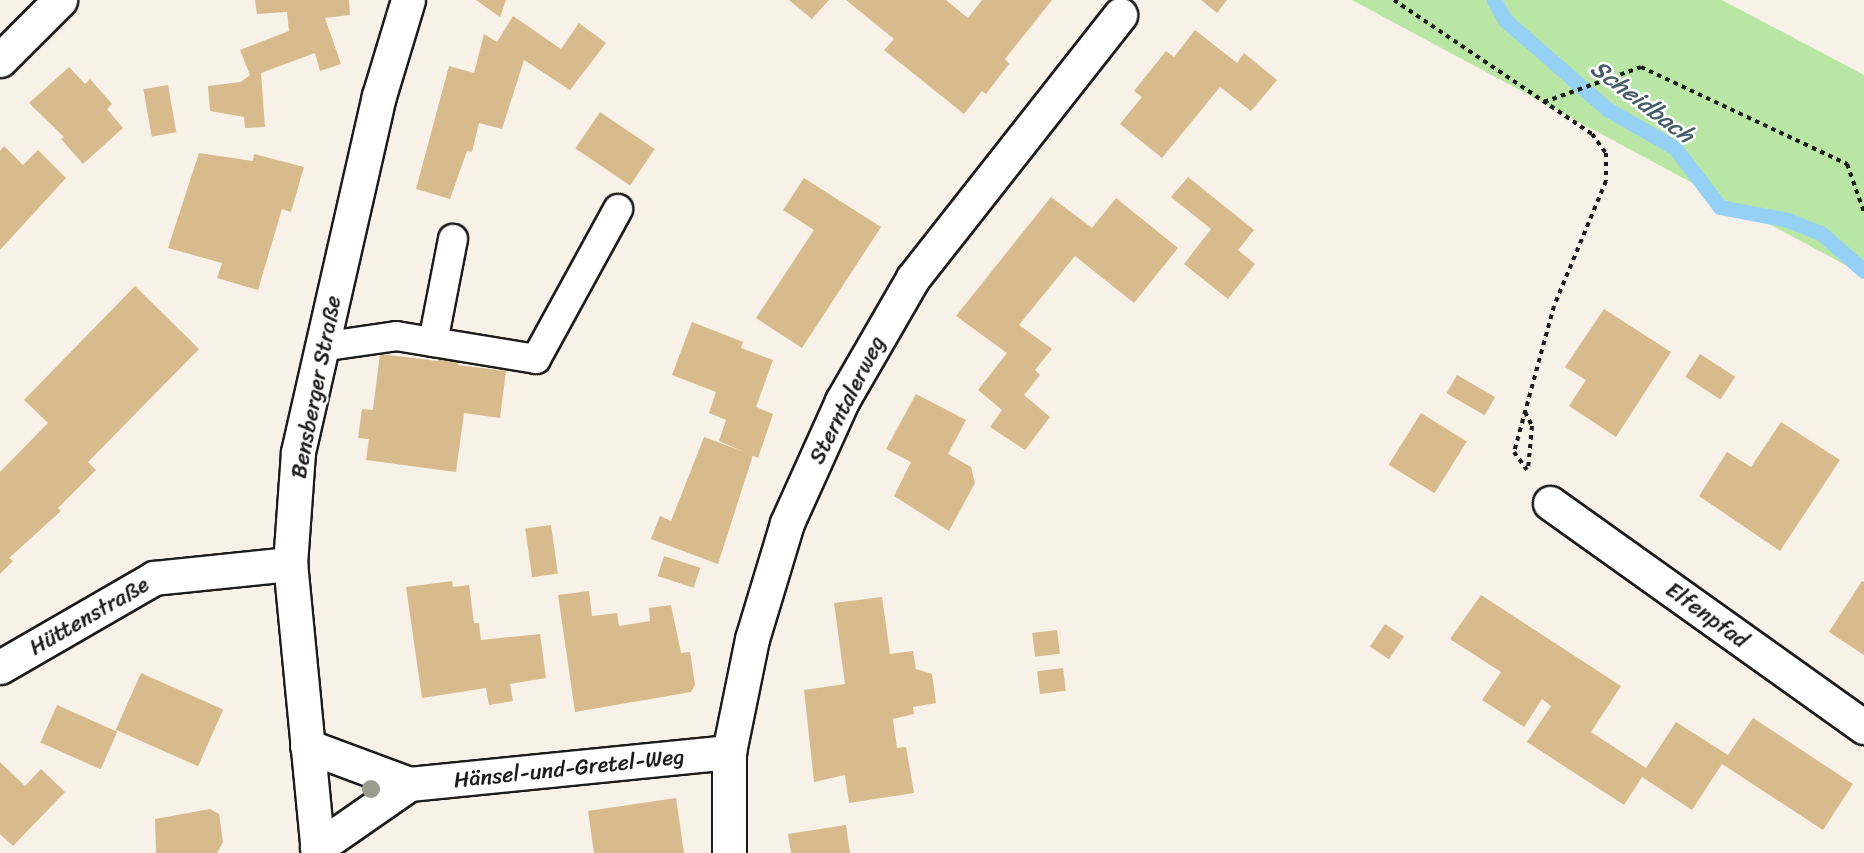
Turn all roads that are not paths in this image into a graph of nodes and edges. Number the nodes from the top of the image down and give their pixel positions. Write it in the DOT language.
graph roads {
  1 [pos="60,0"];
  2 [pos="408,0"];
  3 [pos="1120,15"];
  4 [pos="0,60"];
  5 [pos="618,209"];
  6 [pos="453,239"];
  7 [pos="433,342"];
  8 [pos="321,347"];
  9 [pos="1550,503"];
  10 [pos="290,564"];
  11 [pos="0,667"];
  12 [pos="1864,727"];
  13 [pos="307,746"];
  14 [pos="729,752"];
  15 [pos="409,784"];
  16 [pos="318,850"];
  17 [pos="729,853"];
  1 -- 4 [label="street"];
  2 -- 8 [label="street, Bensberger Straße"];
  3 -- 14 [label="street, Sterntalerweg"];
  5 -- 7 [label="lane"];
  6 -- 7 [label="lane"];
  7 -- 8 [label="lane"];
  8 -- 10 [label="street, Bensberger Straße"];
  9 -- 12 [label="street, Elfenpfad"];
  10 -- 11 [label="street, Hüttenstraße"];
  10 -- 13 [label="street, Bensberger Straße"];
  13 -- 15 [label="street, Hänsel-und-Gretel-Weg"];
  13 -- 16 [label="street, Bensberger Straße"];
  14 -- 15 [label="street, Hänsel-und-Gretel-Weg"];
  14 -- 17 [label="street, Sterntalerweg"];
  15 -- 16 [label="street, Hänsel-und-Gretel-Weg"];
}
